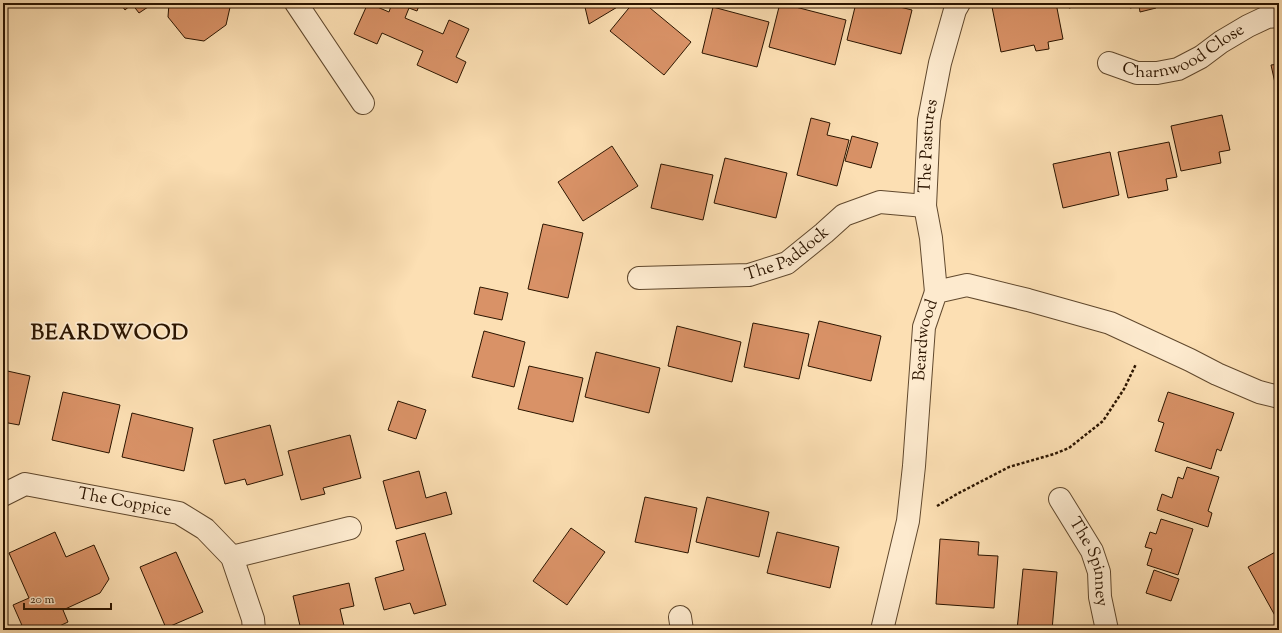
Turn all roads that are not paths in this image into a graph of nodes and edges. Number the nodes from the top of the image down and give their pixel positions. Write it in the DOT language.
graph roads {
  1 [pos="296,3"];
  2 [pos="959,3"];
  3 [pos="1279,16"];
  4 [pos="1109,63"];
  5 [pos="363,103"];
  6 [pos="926,206"];
  7 [pos="638,278"];
  8 [pos="936,292"];
  9 [pos="1279,397"];
  10 [pos="3,495"];
  11 [pos="1060,499"];
  12 [pos="350,528"];
  13 [pos="232,557"];
  14 [pos="254,630"];
  15 [pos="882,630"];
  16 [pos="1107,630"];
  1 -- 5 [label="street"];
  2 -- 6 [label="street, The Pastures"];
  3 -- 4 [label="street, Charnwood Close"];
  6 -- 7 [label="street, The Paddock"];
  6 -- 8 [label="street, The Pastures"];
  8 -- 9 [label="street, Beardwood"];
  8 -- 15 [label="street, Beardwood"];
  10 -- 13 [label="street, The Coppice"];
  11 -- 16 [label="street, The Spinney"];
  12 -- 13 [label="street"];
  13 -- 14 [label="street, The Coppice"];
}
